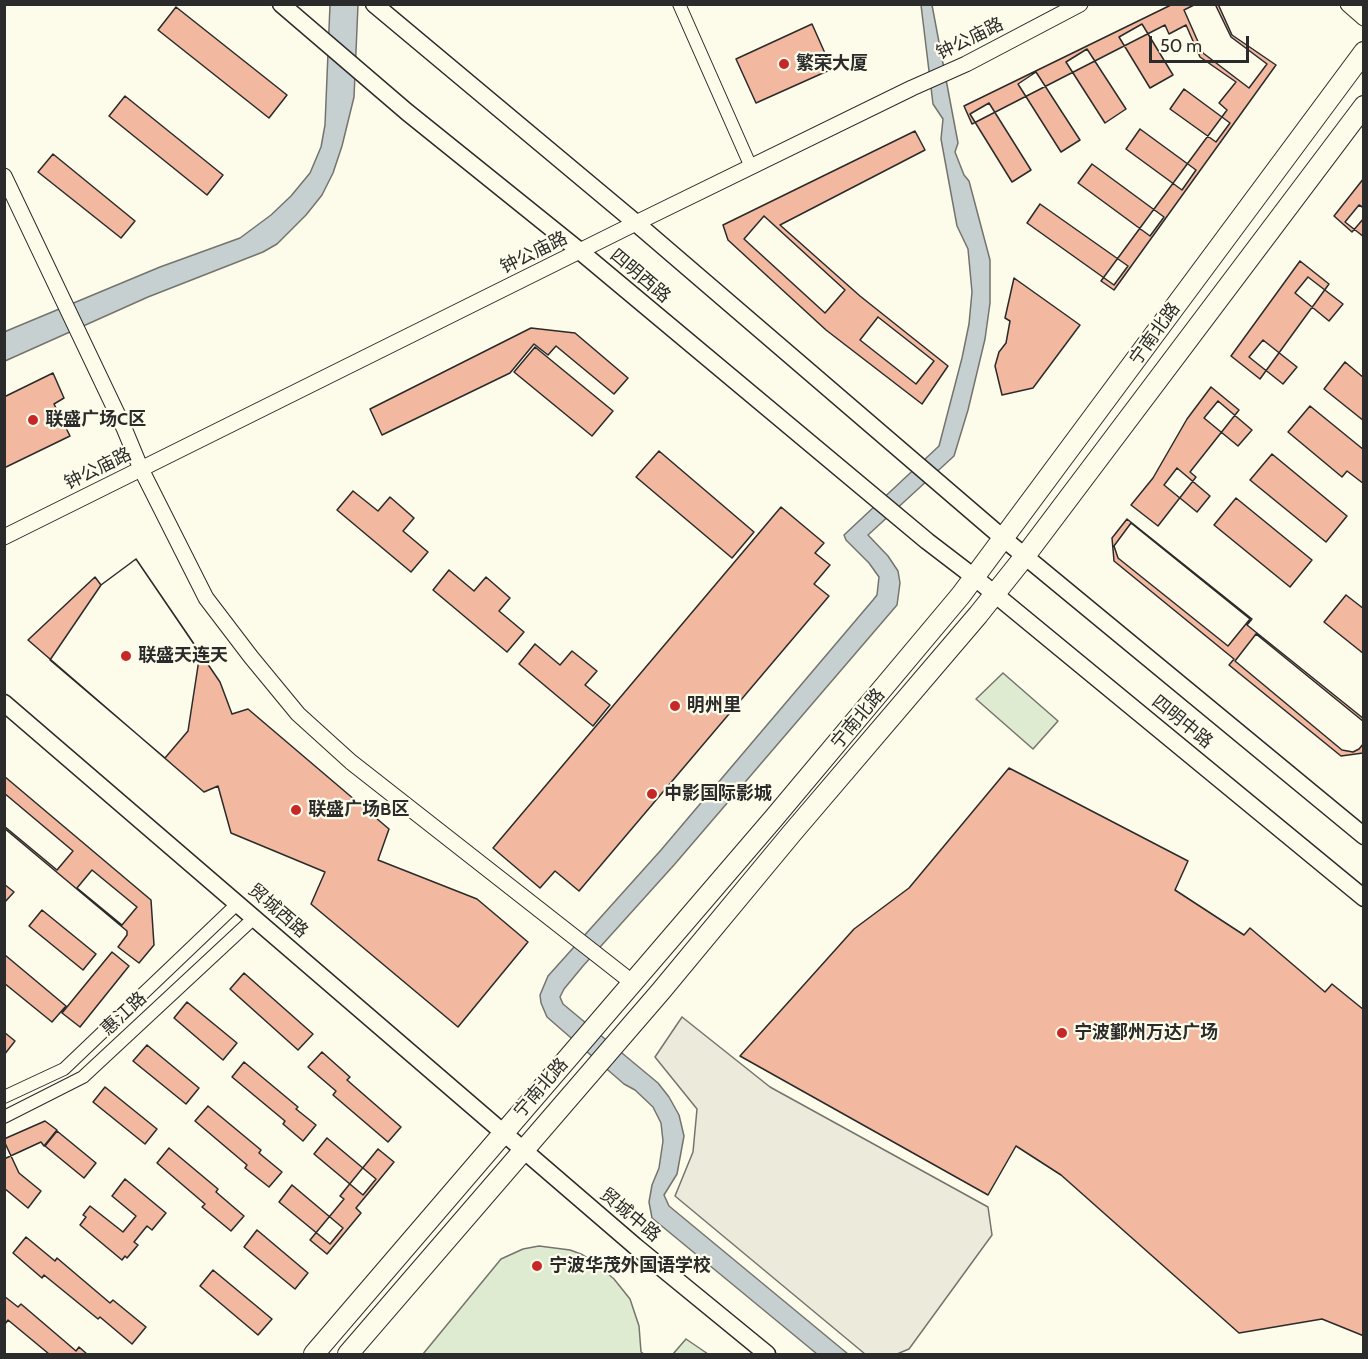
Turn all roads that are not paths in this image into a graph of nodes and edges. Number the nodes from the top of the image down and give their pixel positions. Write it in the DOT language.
graph roads {
  1 [pos="281,4"];
  2 [pos="374,4"];
  3 [pos="679,4"];
  4 [pos="1080,4"];
  5 [pos="1348,4"];
  6 [pos="1364,18"];
  7 [pos="1364,52"];
  8 [pos="1364,106"];
  9 [pos="751,167"];
  10 [pos="4,176"];
  11 [pos="636,223"];
  12 [pos="581,252"];
  13 [pos="141,469"];
  14 [pos="4,537"];
  15 [pos="1004,538"];
  16 [pos="1025,556"];
  17 [pos="974,577"];
  18 [pos="995,594"];
  19 [pos="4,703"];
  20 [pos="1361,829"];
  21 [pos="1364,898"];
  22 [pos="238,903"];
  23 [pos="255,917"];
  24 [pos="633,983"];
  25 [pos="4,1097"];
  26 [pos="4,1117"];
  27 [pos="503,1132"];
  28 [pos="524,1150"];
  29 [pos="314,1354"];
  30 [pos="348,1354"];
  31 [pos="767,1354"];
  1 -- 12 [label="main road, 四明西路"];
  2 -- 11 [label="main road, 四明西路"];
  3 -- 9 [label="street"];
  4 -- 9 [label="street, 钟公庙路"];
  5 -- 6 [label="street"];
  7 -- 15 [label="main road, 宁南北路"];
  8 -- 16 [label="main road, 宁南北路"];
  9 -- 11 [label="street, 钟公庙路"];
  10 -- 13 [label="street"];
  11 -- 12 [label="street, 钟公庙路"];
  11 -- 15 [label="main road, 四明西路"];
  12 -- 13 [label="street, 钟公庙路"];
  12 -- 17 [label="main road, 四明西路"];
  13 -- 14 [label="street, 钟公庙路"];
  13 -- 24 [label="street"];
  15 -- 16 [label="main road, 四明中路"];
  15 -- 17 [label="main road, 宁南北路"];
  16 -- 18 [label="main road, 宁南北路"];
  16 -- 20 [label="main road, 四明中路"];
  17 -- 18 [label="main road, 四明中路"];
  17 -- 24 [label="main road, 宁南北路"];
  18 -- 21 [label="main road, 四明中路"];
  18 -- 28 [label="main road, 宁南北路"];
  19 -- 22 [label="main road, 贸城西路"];
  22 -- 23 [label="main road, 贸城西路"];
  22 -- 25 [label="street, 惠江路"];
  23 -- 26 [label="street, 惠江路"];
  23 -- 27 [label="main road, 贸城西路"];
  24 -- 27 [label="main road, 宁南北路"];
  27 -- 28 [label="main road, 贸城西路"];
  27 -- 29 [label="main road, 宁南北路"];
  28 -- 30 [label="main road, 宁南北路"];
  28 -- 31 [label="main road, 贸城中路"];
}
